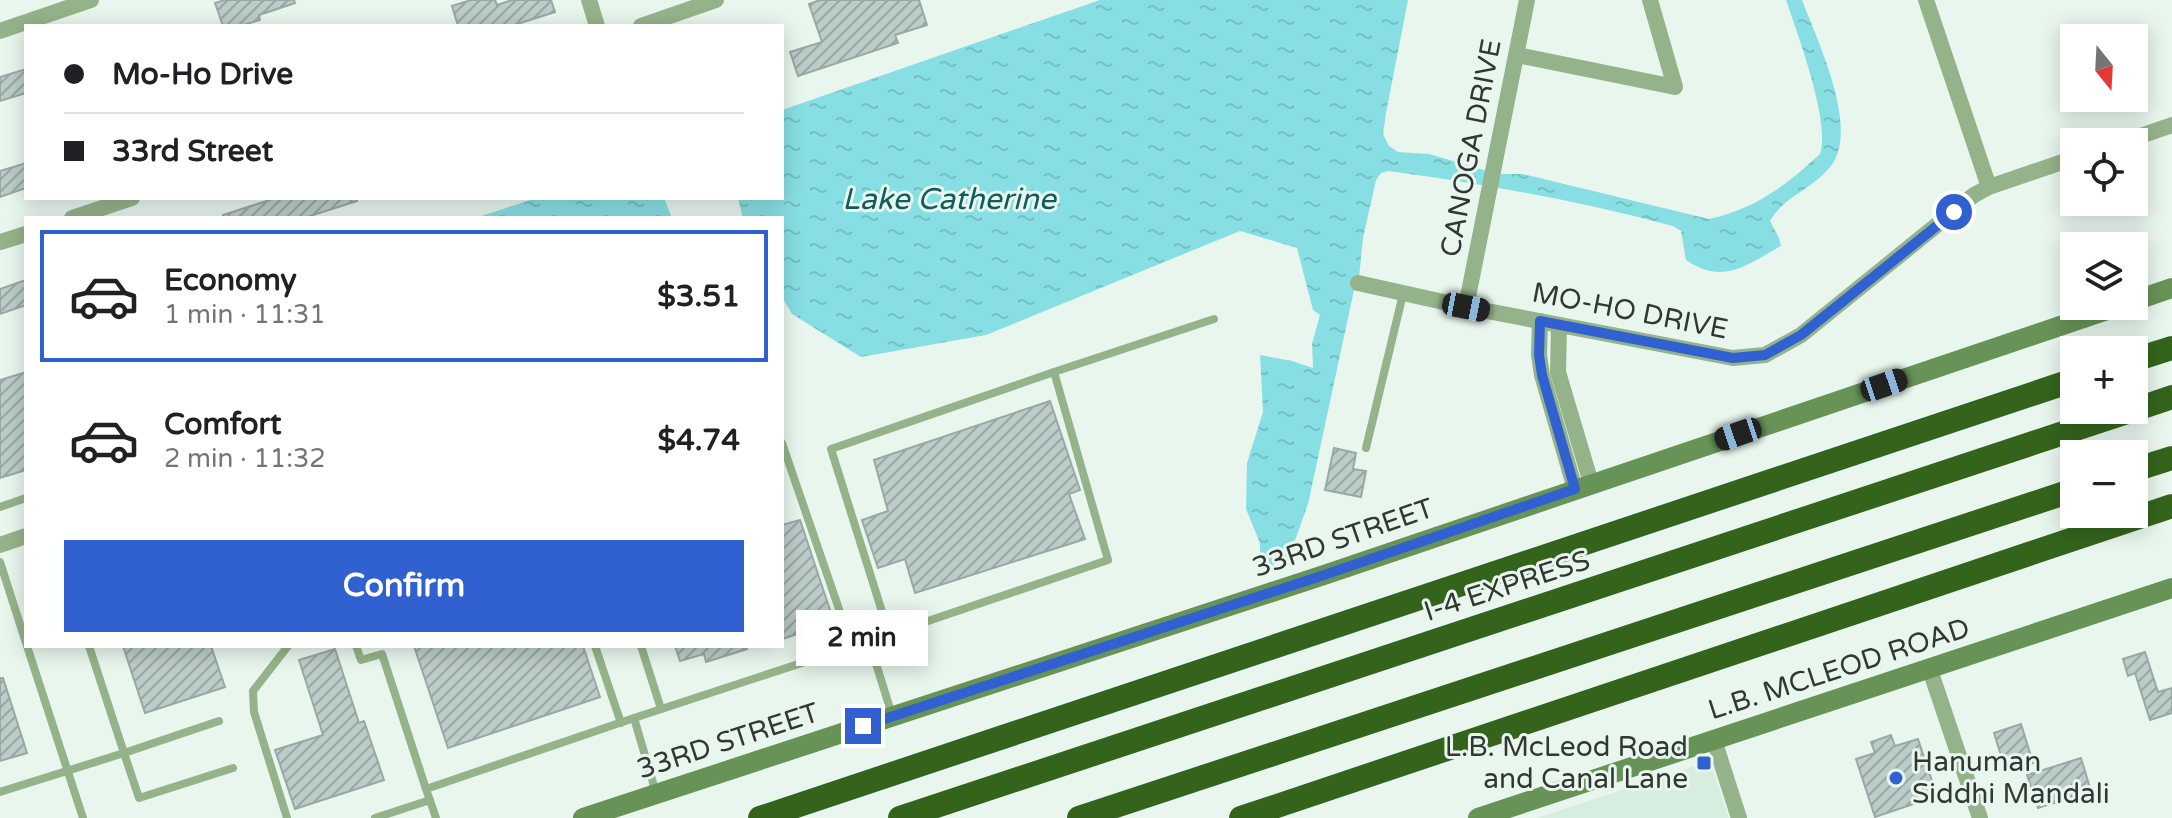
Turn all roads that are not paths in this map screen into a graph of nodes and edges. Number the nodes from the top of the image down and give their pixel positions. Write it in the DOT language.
graph roads {
  1 [pos="91,0"];
  2 [pos="589,0"];
  3 [pos="716,0"];
  4 [pos="1527,0"];
  5 [pos="1650,0"];
  6 [pos="1926,0"];
  7 [pos="596,24"];
  8 [pos="647,24"];
  9 [pos="0,31"];
  10 [pos="1517,55"];
  11 [pos="2172,125"];
  12 [pos="2148,133"];
  13 [pos="2060,163"];
  14 [pos="1989,187"];
  15 [pos="126,200"];
  16 [pos="78,216"];
  17 [pos="24,235"];
  18 [pos="0,242"];
  19 [pos="1358,283"];
  20 [pos="2172,288"];
  21 [pos="1403,293"];
  22 [pos="2148,296"];
  23 [pos="1466,307"];
  24 [pos="1214,319"];
  25 [pos="2077,320"];
  26 [pos="1540,321"];
  27 [pos="1559,325"];
  28 [pos="2172,348"];
  29 [pos="2148,356"];
  30 [pos="1054,372"];
  31 [pos="2060,385"];
  32 [pos="2172,397"];
  33 [pos="2148,405"];
  34 [pos="2091,424"];
  35 [pos="1366,448"];
  36 [pos="784,449"];
  37 [pos="2172,458"];
  38 [pos="2148,466"];
  39 [pos="1583,486"];
  40 [pos="2060,495"];
  41 [pos="24,499"];
  42 [pos="2172,506"];
  43 [pos="0,507"];
  44 [pos="24,537"];
  45 [pos="0,545"];
  46 [pos="0,562"];
  47 [pos="2172,588"];
  48 [pos="889,634"];
  49 [pos="24,639"];
  50 [pos="869,641"];
  51 [pos="852,647"];
  52 [pos="27,648"];
  53 [pos="90,648"];
  54 [pos="286,648"];
  55 [pos="357,648"];
  56 [pos="596,648"];
  57 [pos="642,648"];
  58 [pos="381,650"];
  59 [pos="1930,670"];
  60 [pos="661,709"];
  61 [pos="893,716"];
  62 [pos="634,718"];
  63 [pos="219,721"];
  64 [pos="621,723"];
  65 [pos="1714,740"];
  66 [pos="124,753"];
  67 [pos="233,768"];
  68 [pos="67,770"];
  69 [pos="426,789"];
  70 [pos="0,792"];
  71 [pos="656,794"];
  72 [pos="430,800"];
  73 [pos="83,818"];
  74 [pos="287,818"];
  75 [pos="375,818"];
  76 [pos="436,818"];
  77 [pos="583,818"];
  78 [pos="760,818"];
  79 [pos="900,818"];
  80 [pos="1079,818"];
  81 [pos="1241,818"];
  82 [pos="1478,818"];
  83 [pos="1739,818"];
  84 [pos="1980,818"];
  1 -- 9 [label="street"];
  2 -- 7 [label="street"];
  3 -- 8 [label="street"];
  4 -- 10 [label="street, CANOGA DRIVE"];
  5 -- 10 [label="street"];
  6 -- 14 [label="street"];
  10 -- 23 [label="street, CANOGA DRIVE"];
  11 -- 12 [label="street"];
  13 -- 14 [label="street, MO-HO DRIVE"];
  14 -- 27 [label="street, MO-HO DRIVE"];
  15 -- 16 [label="street"];
  17 -- 18 [label="street"];
  19 -- 21 [label="street, MO-HO DRIVE"];
  20 -- 22 [label="street"];
  21 -- 23 [label="street, MO-HO DRIVE"];
  21 -- 35 [label="lane"];
  23 -- 26 [label="street, MO-HO DRIVE"];
  24 -- 30 [label="lane"];
  25 -- 39 [label="street, 33RD STREET"];
  26 -- 27 [label="street, MO-HO DRIVE"];
  26 -- 39 [label="street"];
  27 -- 39 [label="street"];
  28 -- 29 [label="highway"];
  30 -- 48 [label="lane"];
  30 -- 48 [label="lane"];
  31 -- 78 [label="highway"];
  32 -- 33 [label="highway, I-4 EXPRESS"];
  34 -- 79 [label="highway, I-4 EXPRESS"];
  36 -- 51 [label="lane"];
  37 -- 38 [label="highway"];
  39 -- 61 [label="street, 33RD STREET"];
  40 -- 80 [label="highway"];
  41 -- 43 [label="lane"];
  42 -- 81 [label="highway"];
  44 -- 45 [label="street"];
  46 -- 49 [label="lane"];
  47 -- 59 [label="street, L.B. MCLEOD ROAD"];
  48 -- 50 [label="lane"];
  50 -- 51 [label="lane"];
  50 -- 61 [label="lane"];
  51 -- 60 [label="lane"];
  52 -- 68 [label="lane"];
  53 -- 66 [label="lane"];
  54 -- 74 [label="lane"];
  55 -- 58 [label="lane"];
  56 -- 64 [label="lane"];
  57 -- 60 [label="lane"];
  58 -- 69 [label="lane"];
  59 -- 65 [label="street, L.B. MCLEOD ROAD"];
  59 -- 84 [label="street"];
  60 -- 62 [label="lane"];
  61 -- 71 [label="street, 33RD STREET"];
  62 -- 64 [label="lane"];
  62 -- 71 [label="lane"];
  63 -- 66 [label="lane"];
  64 -- 69 [label="lane"];
  65 -- 82 [label="street, L.B. MCLEOD ROAD"];
  65 -- 83 [label="street"];
  66 -- 67 [label="lane"];
  66 -- 68 [label="lane"];
  68 -- 70 [label="lane"];
  68 -- 73 [label="lane"];
  69 -- 72 [label="lane"];
  71 -- 77 [label="street, 33RD STREET"];
  72 -- 75 [label="lane"];
  72 -- 76 [label="lane"];
}
